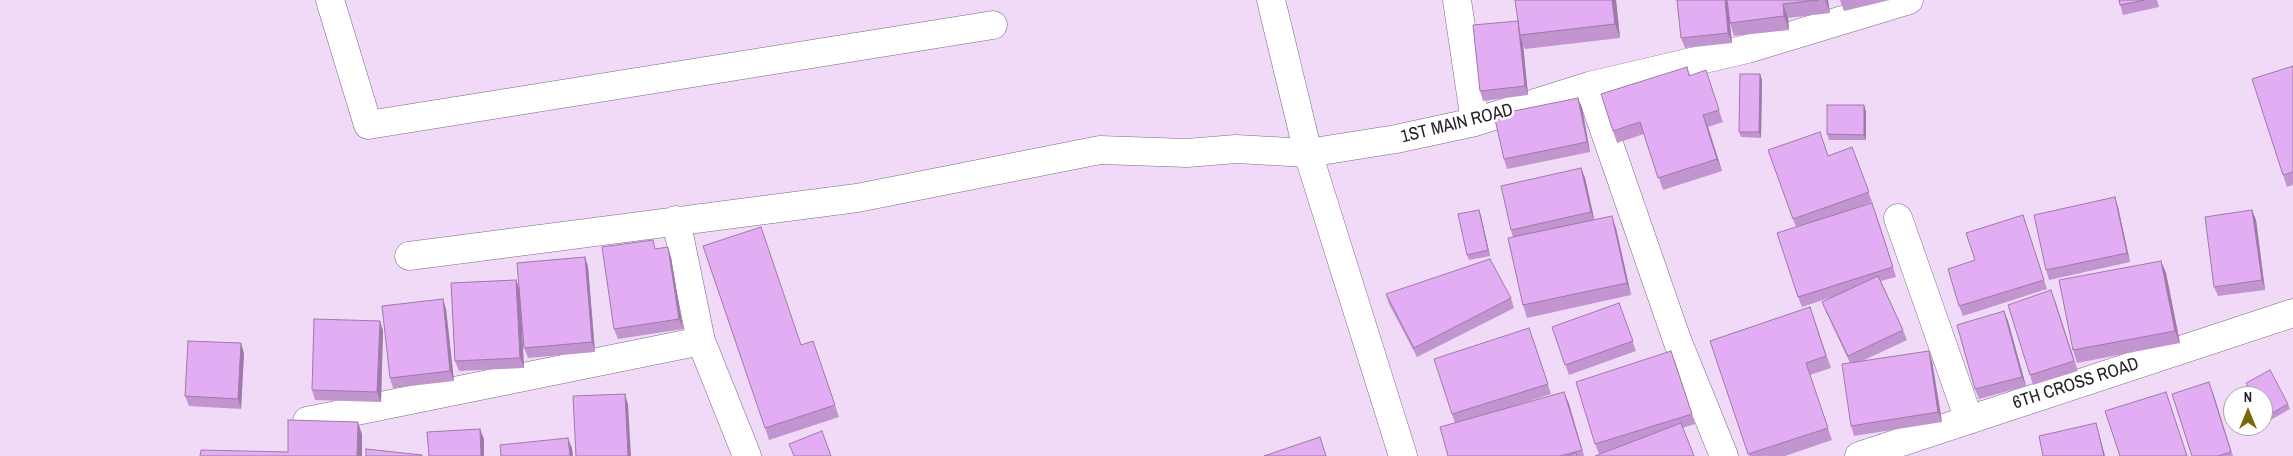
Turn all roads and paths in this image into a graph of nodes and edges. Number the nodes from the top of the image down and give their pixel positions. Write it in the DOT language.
graph roads {
  1 [pos="330,0"];
  2 [pos="1271,0"];
  3 [pos="1457,0"];
  4 [pos="1909,0"];
  5 [pos="993,26"];
  6 [pos="1589,86"];
  7 [pos="1475,122"];
  8 [pos="1308,153"];
  9 [pos="1898,218"];
  10 [pos="676,220"];
  11 [pos="409,256"];
  12 [pos="2293,313"];
  13 [pos="701,341"];
  14 [pos="1969,420"];
  15 [pos="307,421"];
  16 [pos="747,456"];
  17 [pos="1403,456"];
  18 [pos="1724,456"];
  19 [pos="1860,456"];
  1 -- 5 [label="street"];
  2 -- 8 [label="street"];
  3 -- 7 [label="street"];
  4 -- 6 [label="street, 1ST MAIN ROAD"];
  6 -- 7 [label="street, 1ST MAIN ROAD"];
  6 -- 18 [label="street"];
  7 -- 8 [label="street, 1ST MAIN ROAD"];
  8 -- 10 [label="street, 1ST MAIN ROAD"];
  8 -- 17 [label="street"];
  9 -- 14 [label="street"];
  10 -- 11 [label="street, 1ST MAIN ROAD"];
  10 -- 13 [label="street"];
  12 -- 14 [label="street, 6TH CROSS ROAD"];
  13 -- 15 [label="street"];
  13 -- 16 [label="street"];
  14 -- 19 [label="street, 6TH CROSS ROAD"];
}
